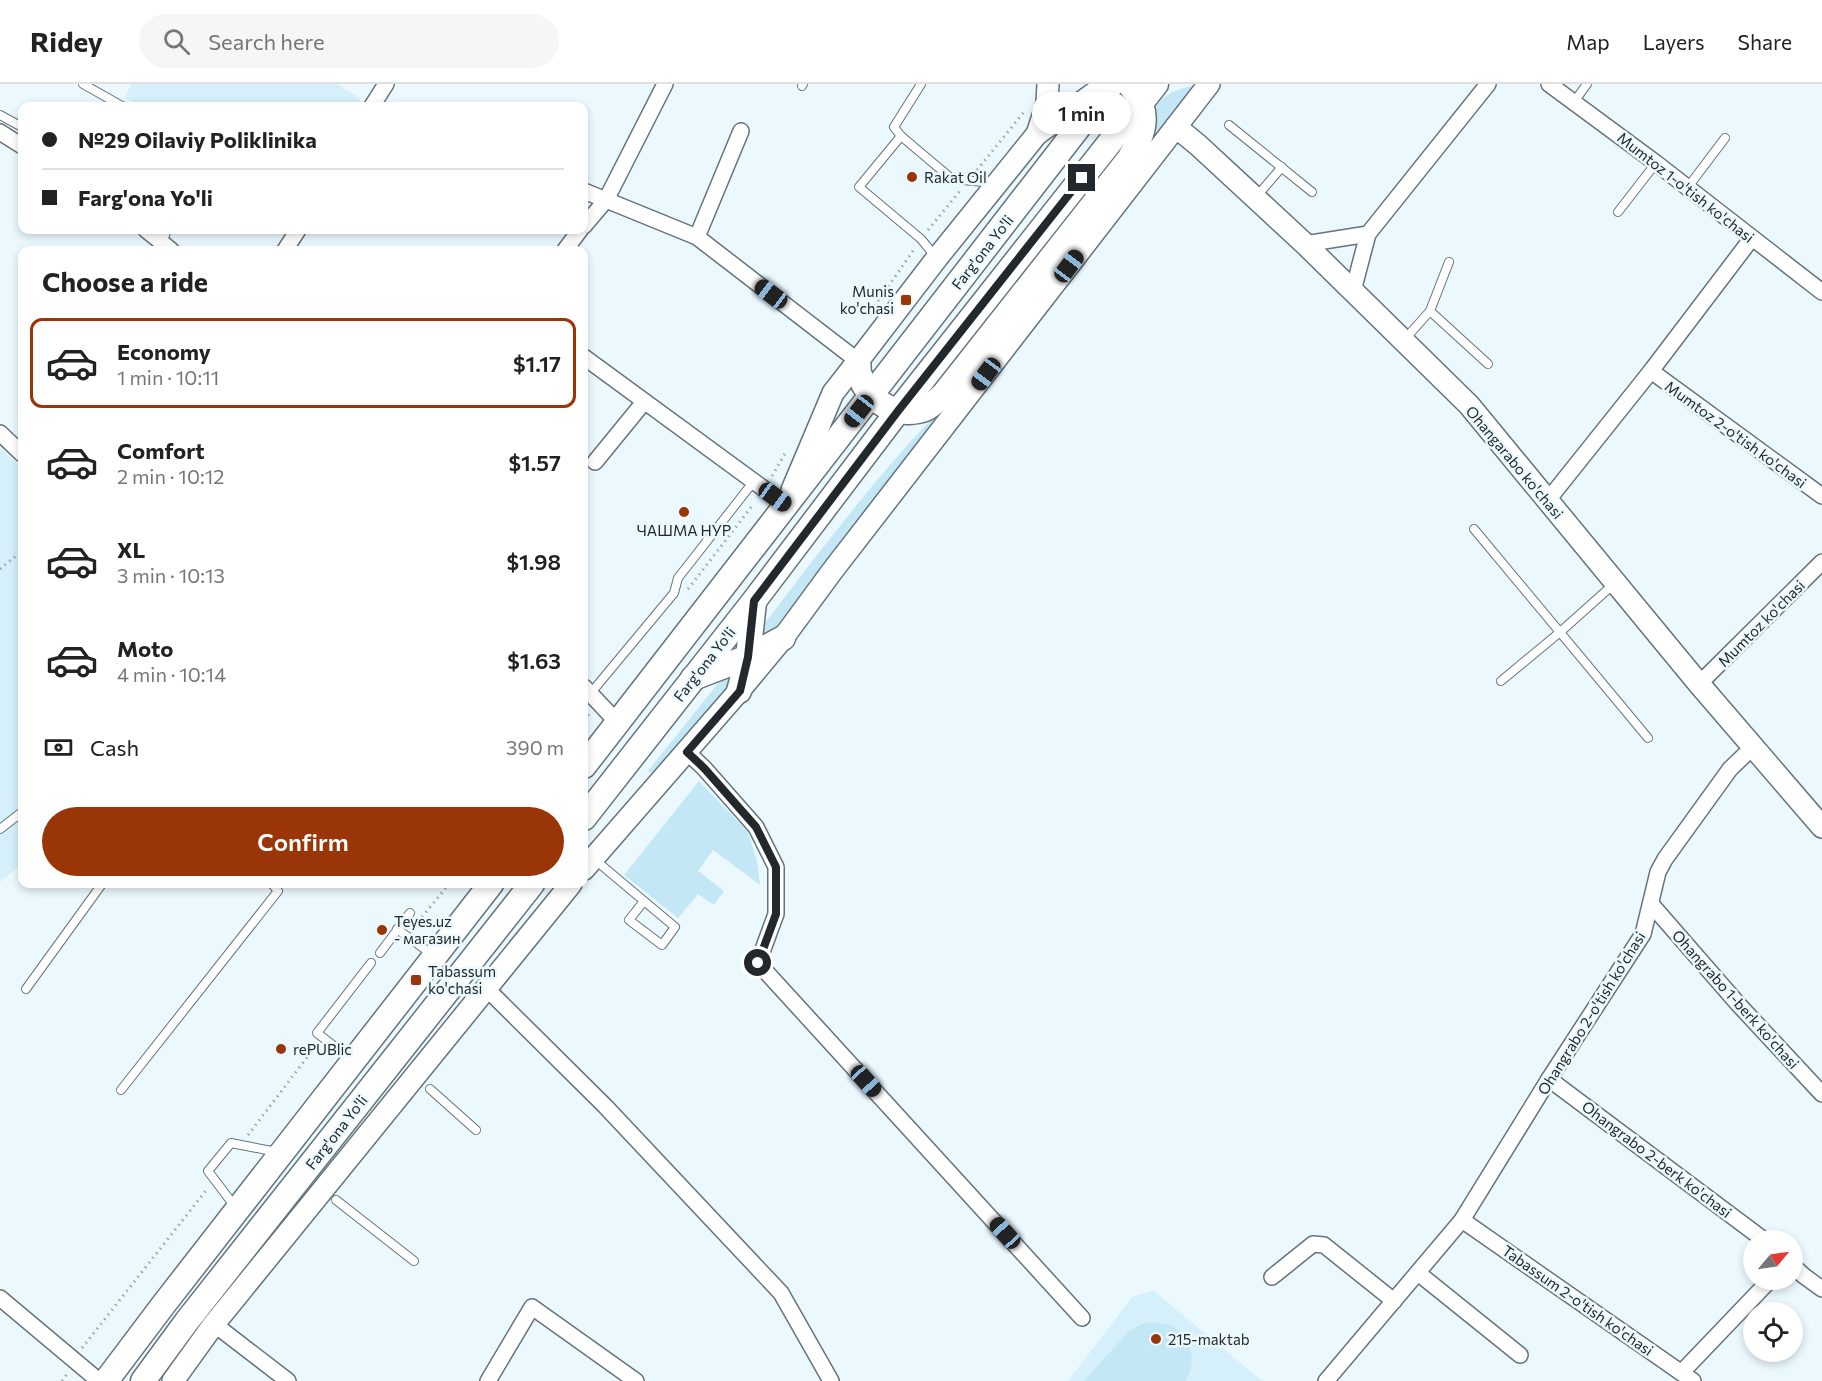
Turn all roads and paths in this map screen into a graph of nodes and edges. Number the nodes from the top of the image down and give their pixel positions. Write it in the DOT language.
graph roads {
  1 [pos="83,84"];
  2 [pos="386,84"];
  3 [pos="665,84"];
  4 [pos="921,84"];
  5 [pos="1048,84"];
  6 [pos="1107,84"];
  7 [pos="1112,84"];
  8 [pos="1209,84"];
  9 [pos="1488,84"];
  10 [pos="1549,84"];
  11 [pos="1587,84"];
  12 [pos="1148,88"];
  13 [pos="115,102"];
  14 [pos="375,102"];
  15 [pos="1574,102"];
  16 [pos="0,115"];
  17 [pos="18,125"];
  18 [pos="1229,125"];
  19 [pos="1176,127"];
  20 [pos="741,131"];
  21 [pos="0,132"];
  22 [pos="1037,134"];
  23 [pos="901,136"];
  24 [pos="1725,138"];
  25 [pos="18,143"];
  26 [pos="1144,153"];
  27 [pos="1656,163"];
  28 [pos="1282,167"];
  29 [pos="997,184"];
  30 [pos="1688,187"];
  31 [pos="1312,192"];
  32 [pos="588,193"];
  33 [pos="1255,198"];
  34 [pos="606,200"];
  35 [pos="1618,212"];
  36 [pos="588,221"];
  37 [pos="1368,234"];
  38 [pos="698,237"];
  39 [pos="1752,238"];
  40 [pos="1305,244"];
  41 [pos="937,258"];
  42 [pos="1449,262"];
  43 [pos="1353,291"];
  44 [pos="1822,292"];
  45 [pos="1430,311"];
  46 [pos="1404,340"];
  47 [pos="588,360"];
  48 [pos="858,361"];
  49 [pos="1488,364"];
  50 [pos="1651,371"];
  51 [pos="872,395"];
  52 [pos="644,402"];
  53 [pos="898,411"];
  54 [pos="0,433"];
  55 [pos="18,450"];
  56 [pos="595,462"];
  57 [pos="754,481"];
  58 [pos="1822,496"];
  59 [pos="1548,500"];
  60 [pos="786,505"];
  61 [pos="1474,529"];
  62 [pos="18,554"];
  63 [pos="1822,563"];
  64 [pos="0,569"];
  65 [pos="1616,582"];
  66 [pos="754,601"];
  67 [pos="1559,633"];
  68 [pos="783,638"];
  69 [pos="748,657"];
  70 [pos="693,678"];
  71 [pos="1501,681"];
  72 [pos="1699,684"];
  73 [pos="588,690"];
  74 [pos="740,691"];
  75 [pos="588,692"];
  76 [pos="618,723"];
  77 [pos="1648,738"];
  78 [pos="1752,747"];
  79 [pos="687,752"];
  80 [pos="588,761"];
  81 [pos="588,813"];
  82 [pos="18,815"];
  83 [pos="1822,827"];
  84 [pos="0,829"];
  85 [pos="588,863"];
  86 [pos="99,888"];
  87 [pos="275,888"];
  88 [pos="446,888"];
  89 [pos="488,888"];
  90 [pos="529,888"];
  91 [pos="568,888"];
  92 [pos="644,901"];
  93 [pos="1651,904"];
  94 [pos="410,913"];
  95 [pos="398,929"];
  96 [pos="406,936"];
  97 [pos="380,953"];
  98 [pos="434,956"];
  99 [pos="371,963"];
  100 [pos="486,987"];
  101 [pos="26,989"];
  102 [pos="322,1038"];
  103 [pos="353,1061"];
  104 [pos="1549,1079"];
  105 [pos="430,1089"];
  106 [pos="121,1090"];
  107 [pos="1822,1094"];
  108 [pos="476,1130"];
  109 [pos="241,1145"];
  110 [pos="281,1153"];
  111 [pos="214,1179"];
  112 [pos="336,1200"];
  113 [pos="237,1209"];
  114 [pos="1462,1220"];
  115 [pos="1751,1230"];
  116 [pos="414,1261"];
  117 [pos="1418,1273"];
  118 [pos="1803,1275"];
  119 [pos="1272,1277"];
  120 [pos="1822,1289"];
  121 [pos="1762,1290"];
  122 [pos="0,1298"];
  123 [pos="1394,1301"];
  124 [pos="1082,1318"];
  125 [pos="214,1324"];
  126 [pos="1520,1355"];
  127 [pos="75,1362"];
  128 [pos="1690,1379"];
  129 [pos="62,1381"];
  130 [pos="99,1381"];
  131 [pos="106,1381"];
  132 [pos="143,1381"];
  133 [pos="173,1381"];
  134 [pos="288,1381"];
  135 [pos="489,1381"];
  136 [pos="636,1381"];
  137 [pos="831,1381"];
  138 [pos="1326,1381"];
  1 -- 13 [label="lane"];
  2 -- 14 [label="street"];
  3 -- 34 [label="street"];
  4 -- 23 [label="lane"];
  5 -- 22 [label="street"];
  6 -- 22 [label="street"];
  7 -- 51 [label="main road, Farg'ona Yo'li"];
  8 -- 19 [label="street"];
  9 -- 37 [label="street"];
  10 -- 15 [label="street, Mumtoz 1-o'tish ko'chasi"];
  11 -- 15 [label="lane"];
  12 -- 26 [label="main road"];
  12 -- 53 [label="main road, Farg'ona Yo'li"];
  15 -- 27 [label="street, Mumtoz 1-o'tish ko'chasi"];
  16 -- 17 [label="lane"];
  18 -- 28 [label="lane"];
  19 -- 26 [label="street"];
  19 -- 33 [label="street, Ohangarabo ko'chasi"];
  20 -- 38 [label="street"];
  21 -- 25 [label="street"];
  22 -- 29 [label="street, Farg'ona Yo'li"];
  23 -- 29 [label="lane"];
  23 -- 41 [label="lane"];
  24 -- 30 [label="lane"];
  26 -- 53 [label="main road"];
  26 -- 68 [label="street"];
  27 -- 30 [label="street, Mumtoz 1-o'tish ko'chasi"];
  27 -- 35 [label="lane"];
  28 -- 31 [label="lane"];
  28 -- 33 [label="lane"];
  29 -- 41 [label="street, Farg'ona Yo'li"];
  30 -- 39 [label="street, Mumtoz 1-o'tish ko'chasi"];
  32 -- 34 [label="street"];
  33 -- 40 [label="street, Ohangarabo ko'chasi"];
  34 -- 36 [label="street"];
  34 -- 38 [label="street"];
  37 -- 40 [label="street"];
  37 -- 43 [label="street"];
  38 -- 48 [label="street"];
  39 -- 44 [label="street, Mumtoz 1-o'tish ko'chasi"];
  39 -- 50 [label="street, Mumtoz 2-o'tish ko'chasi"];
  40 -- 43 [label="street, Ohangarabo ko'chasi"];
  41 -- 48 [label="street, Farg'ona Yo'li"];
  42 -- 45 [label="lane"];
  43 -- 46 [label="street, Ohangarabo ko'chasi"];
  45 -- 46 [label="lane"];
  45 -- 49 [label="lane"];
  46 -- 59 [label="street, Ohangarabo ko'chasi"];
  47 -- 52 [label="street"];
  48 -- 51 [label="main road"];
  48 -- 60 [label="street, Farg'ona Yo'li"];
  50 -- 58 [label="street, Mumtoz 2-o'tish ko'chasi"];
  50 -- 59 [label="street, Mumtoz 2-o'tish ko'chasi"];
  51 -- 53 [label="main road"];
  51 -- 60 [label="main road, Farg'ona Yo'li"];
  52 -- 56 [label="street"];
  52 -- 57 [label="street"];
  53 -- 66 [label="main road, Farg'ona Yo'li"];
  54 -- 55 [label="street"];
  57 -- 60 [label="street"];
  57 -- 73 [label="lane"];
  59 -- 65 [label="street, Ohangarabo ko'chasi"];
  60 -- 76 [label="main road, Farg'ona Yo'li"];
  61 -- 67 [label="lane"];
  62 -- 64 [label="path"];
  63 -- 72 [label="street, Mumtoz ko'chasi"];
  65 -- 67 [label="lane"];
  65 -- 72 [label="street, Ohangarabo ko'chasi"];
  66 -- 69 [label="main road"];
  66 -- 70 [label="main road, Farg'ona Yo'li"];
  67 -- 71 [label="lane"];
  67 -- 77 [label="lane"];
  68 -- 69 [label="main road"];
  68 -- 74 [label="street"];
  69 -- 70 [label="main road"];
  69 -- 74 [label="main road"];
  70 -- 81 [label="main road, Farg'ona Yo'li"];
  72 -- 78 [label="street, Ohangarabo ko'chasi"];
  74 -- 79 [label="street"];
  75 -- 76 [label="street"];
  76 -- 80 [label="main road, Farg'ona Yo'li"];
  78 -- 83 [label="street, Ohangarabo ko'chasi"];
  78 -- 93 [label="street, Ohangrabo 2-o'tish ko'chasi"];
  79 -- 85 [label="street"];
  79 -- 124 [label="street"];
  82 -- 84 [label="lane"];
  85 -- 92 [label="lane"];
  86 -- 101 [label="lane"];
  87 -- 106 [label="lane"];
  88 -- 96 [label="path"];
  89 -- 98 [label="main road, Farg'ona Yo'li"];
  90 -- 132 [label="main road, Farg'ona Yo'li"];
  91 -- 100 [label="street"];
  92 -- 92 [label="lane"];
  93 -- 104 [label="street, Ohangrabo 2-o'tish ko'chasi"];
  93 -- 107 [label="street, Ohangrabo 1-berk ko'chasi"];
  94 -- 95 [label="lane"];
  95 -- 96 [label="lane"];
  95 -- 97 [label="lane"];
  96 -- 98 [label="lane"];
  98 -- 103 [label="main road, Farg'ona Yo'li"];
  99 -- 102 [label="lane"];
  100 -- 125 [label="street"];
  100 -- 137 [label="street"];
  102 -- 103 [label="lane"];
  102 -- 109 [label="path"];
  103 -- 110 [label="main road, Farg'ona Yo'li"];
  104 -- 114 [label="street, Ohangrabo 2-o'tish ko'chasi"];
  104 -- 115 [label="street, Ohangrabo 2-berk ko'chasi"];
  105 -- 108 [label="lane"];
  109 -- 110 [label="lane"];
  109 -- 111 [label="lane"];
  110 -- 113 [label="main road, Farg'ona Yo'li"];
  111 -- 113 [label="lane"];
  111 -- 127 [label="path"];
  112 -- 116 [label="lane"];
  113 -- 131 [label="main road, Farg'ona Yo'li"];
  114 -- 117 [label="street, Ohangrabo 2-o'tish ko'chasi"];
  114 -- 128 [label="street, Tabassum 2-o'tish ko'chasi"];
  117 -- 123 [label="street, Ohangrabo 2-o'tish ko'chasi"];
  117 -- 126 [label="street"];
  118 -- 120 [label="street"];
  119 -- 123 [label="street"];
  121 -- 128 [label="street"];
  122 -- 127 [label="street"];
  123 -- 138 [label="street, Ohangrabo 2-o'tish ko'chasi"];
  125 -- 133 [label="street"];
  125 -- 134 [label="street"];
  127 -- 129 [label="path"];
  127 -- 130 [label="street"];
  135 -- 136 [label="street"];
}
